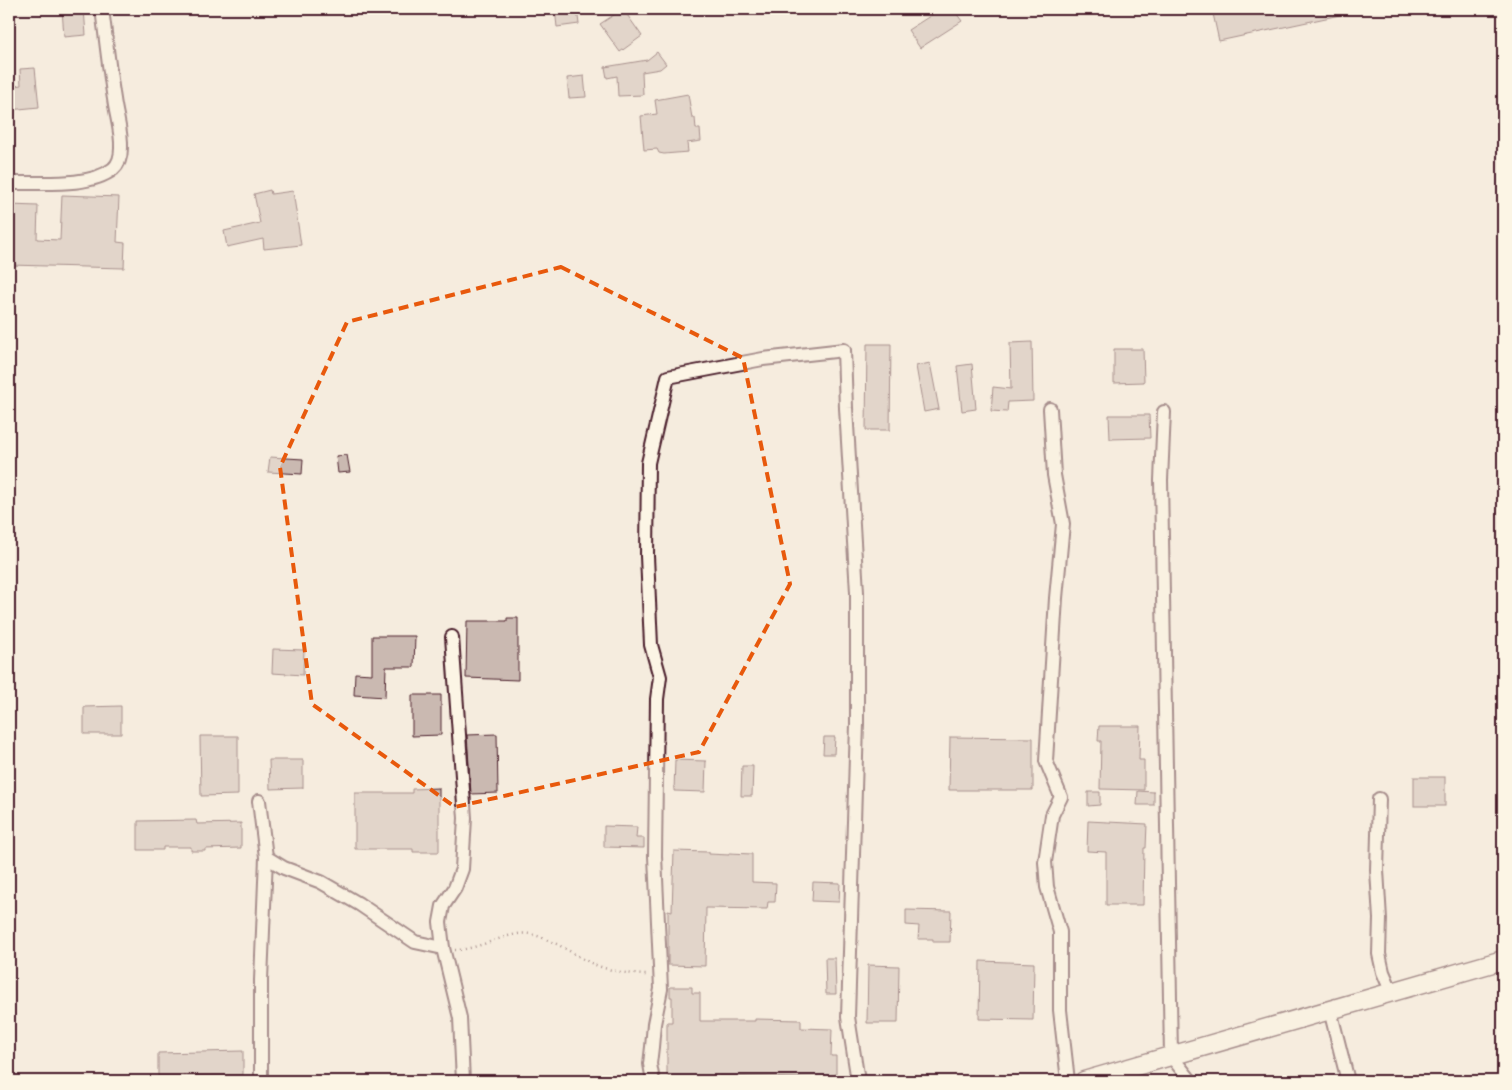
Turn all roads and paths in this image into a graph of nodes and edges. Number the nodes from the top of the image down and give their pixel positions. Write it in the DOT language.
graph roads {
  1 [pos="102,9"];
  2 [pos="9,183"];
  3 [pos="1050,409"];
  4 [pos="1164,412"];
  5 [pos="452,637"];
  6 [pos="1378,798"];
  7 [pos="259,802"];
  8 [pos="266,857"];
  9 [pos="443,948"];
  10 [pos="1503,960"];
  11 [pos="660,975"];
  12 [pos="1396,991"];
  13 [pos="1330,1010"];
  14 [pos="1171,1056"];
  15 [pos="261,1081"];
  16 [pos="463,1081"];
  17 [pos="653,1081"];
  18 [pos="858,1081"];
  19 [pos="1068,1081"];
  20 [pos="1084,1081"];
  21 [pos="1191,1081"];
  22 [pos="1348,1081"];
  1 -- 2 [label="street"];
  3 -- 19 [label="street"];
  4 -- 14 [label="street"];
  5 -- 9 [label="street"];
  6 -- 12 [label="street"];
  7 -- 8 [label="street"];
  8 -- 9 [label="street"];
  8 -- 15 [label="street"];
  9 -- 11 [label="path"];
  9 -- 16 [label="street"];
  10 -- 12 [label="street"];
  11 -- 17 [label="street"];
  11 -- 18 [label="street"];
  12 -- 13 [label="street"];
  13 -- 14 [label="street"];
  13 -- 22 [label="street"];
  14 -- 20 [label="street"];
  14 -- 21 [label="street"];
}
